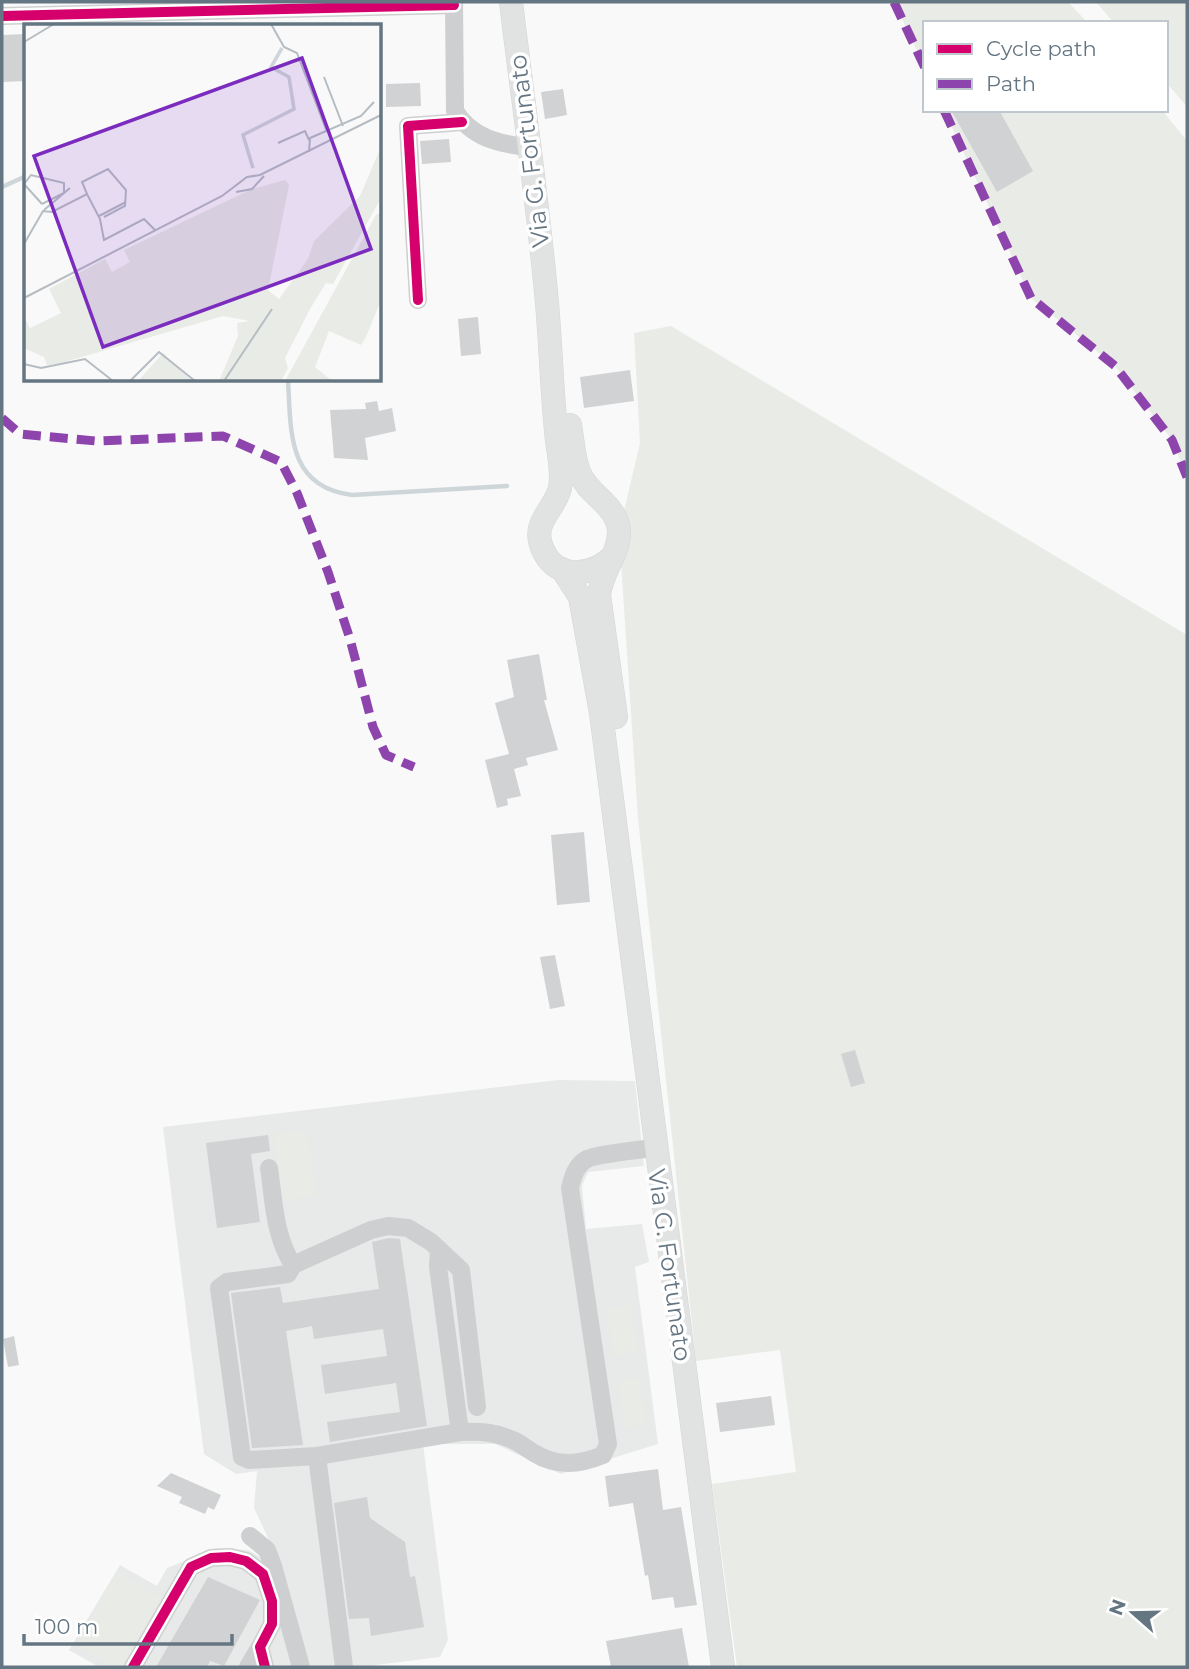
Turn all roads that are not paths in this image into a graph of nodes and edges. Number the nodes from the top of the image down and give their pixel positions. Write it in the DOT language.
graph roads {
  1 [pos="510,2"];
  2 [pos="454,3"];
  3 [pos="2,16"];
  4 [pos="462,122"];
  5 [pos="528,147"];
  6 [pos="418,300"];
  7 [pos="547,300"];
  8 [pos="599,499"];
  9 [pos="552,505"];
  10 [pos="611,558"];
  11 [pos="562,569"];
  12 [pos="621,863"];
  13 [pos="655,1148"];
  14 [pos="269,1168"];
  15 [pos="439,1249"];
  16 [pos="293,1265"];
  17 [pos="477,1407"];
  18 [pos="460,1432"];
  19 [pos="317,1456"];
  20 [pos="250,1536"];
  21 [pos="260,1647"];
  22 [pos="133,1667"];
  23 [pos="248,1667"];
  24 [pos="265,1667"];
  25 [pos="301,1667"];
  26 [pos="344,1667"];
  27 [pos="723,1667"];
  1 -- 5 [label="main road, Via G. Fortunato"];
  2 -- 3 [label="street"];
  2 -- 4 [label="street"];
  4 -- 5 [label="street"];
  4 -- 6 [label="street"];
  5 -- 7 [label="main road, Via G. Fortunato"];
  7 -- 8 [label="main road"];
  7 -- 9 [label="main road"];
  8 -- 9 [label="main road"];
  8 -- 10 [label="main road"];
  9 -- 11 [label="main road"];
  10 -- 11 [label="main road"];
  10 -- 12 [label="main road"];
  11 -- 12 [label="main road"];
  12 -- 13 [label="main road, Via G. Fortunato"];
  13 -- 18 [label="street"];
  13 -- 27 [label="main road, Via G. Fortunato"];
  14 -- 16 [label="street"];
  15 -- 16 [label="street"];
  15 -- 17 [label="street"];
  15 -- 18 [label="street"];
  16 -- 19 [label="street"];
  18 -- 19 [label="street"];
  19 -- 26 [label="street"];
  20 -- 25 [label="street"];
  21 -- 22 [label="street"];
  21 -- 23 [label="street"];
  21 -- 24 [label="street"];
}
